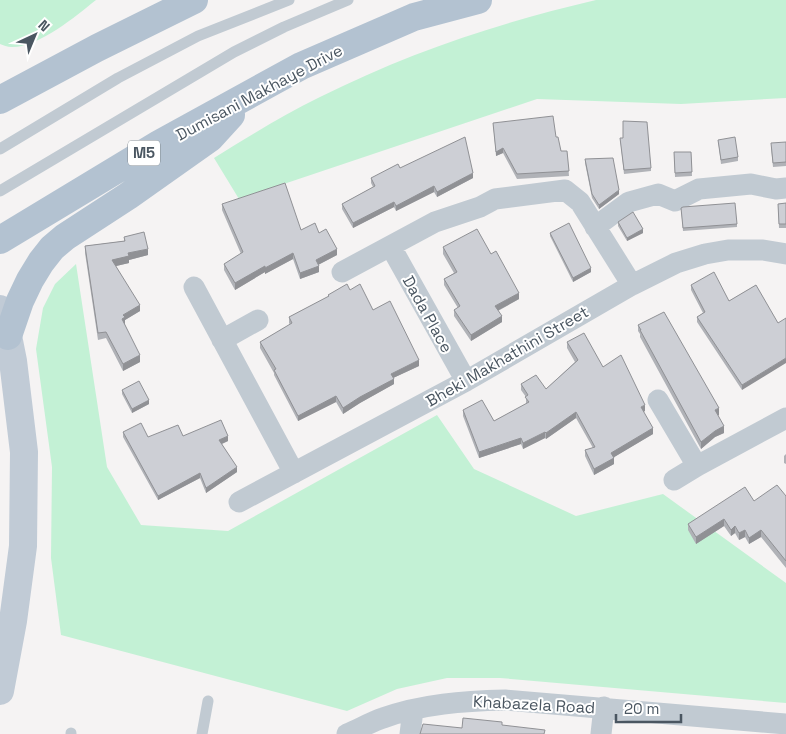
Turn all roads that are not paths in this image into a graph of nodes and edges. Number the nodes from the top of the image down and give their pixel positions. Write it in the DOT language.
graph roads {
  1 [pos="194,0"];
  2 [pos="289,0"];
  3 [pos="348,0"];
  4 [pos="478,0"];
  5 [pos="251,94"];
  6 [pos="0,100"];
  7 [pos="0,149"];
  8 [pos="786,188"];
  9 [pos="0,191"];
  10 [pos="595,227"];
  11 [pos="0,240"];
  12 [pos="391,247"];
  13 [pos="786,254"];
  14 [pos="342,272"];
  15 [pos="632,285"];
  16 [pos="194,287"];
  17 [pos="0,309"];
  18 [pos="258,320"];
  19 [pos="8,336"];
  20 [pos="222,340"];
  21 [pos="466,381"];
  22 [pos="658,400"];
  23 [pos="786,418"];
  24 [pos="697,466"];
  25 [pos="294,473"];
  26 [pos="674,480"];
  27 [pos="239,502"];
  28 [pos="0,691"];
  29 [pos="208,701"];
  30 [pos="604,707"];
  31 [pos="413,710"];
  32 [pos="786,724"];
  33 [pos="202,734"];
  34 [pos="348,734"];
  35 [pos="410,734"];
  36 [pos="601,734"];
  1 -- 6 [label="main road"];
  2 -- 7 [label="lane"];
  3 -- 9 [label="lane"];
  4 -- 5 [label="main road, Dumisani Makhaye Drive / M5"];
  5 -- 11 [label="main road, Dumisani Makhaye Drive / M5"];
  5 -- 19 [label="main road"];
  8 -- 10 [label="street"];
  10 -- 12 [label="street"];
  10 -- 15 [label="street"];
  12 -- 14 [label="street"];
  12 -- 21 [label="street, Dada Place"];
  13 -- 15 [label="street, Bheki Makhathini Street"];
  15 -- 21 [label="street, Bheki Makhathini Street"];
  16 -- 20 [label="street"];
  17 -- 19 [label="main road"];
  18 -- 20 [label="street"];
  19 -- 28 [label="main road"];
  20 -- 25 [label="street"];
  21 -- 25 [label="street, Bheki Makhathini Street"];
  22 -- 24 [label="street"];
  23 -- 24 [label="street"];
  24 -- 26 [label="street"];
  25 -- 27 [label="street, Bheki Makhathini Street"];
  29 -- 33 [label="lane"];
  30 -- 31 [label="street, Khabazela Road"];
  30 -- 32 [label="street, Khabazela Road"];
  30 -- 36 [label="street"];
  31 -- 34 [label="street, Khabazela Road"];
  31 -- 35 [label="street"];
}
